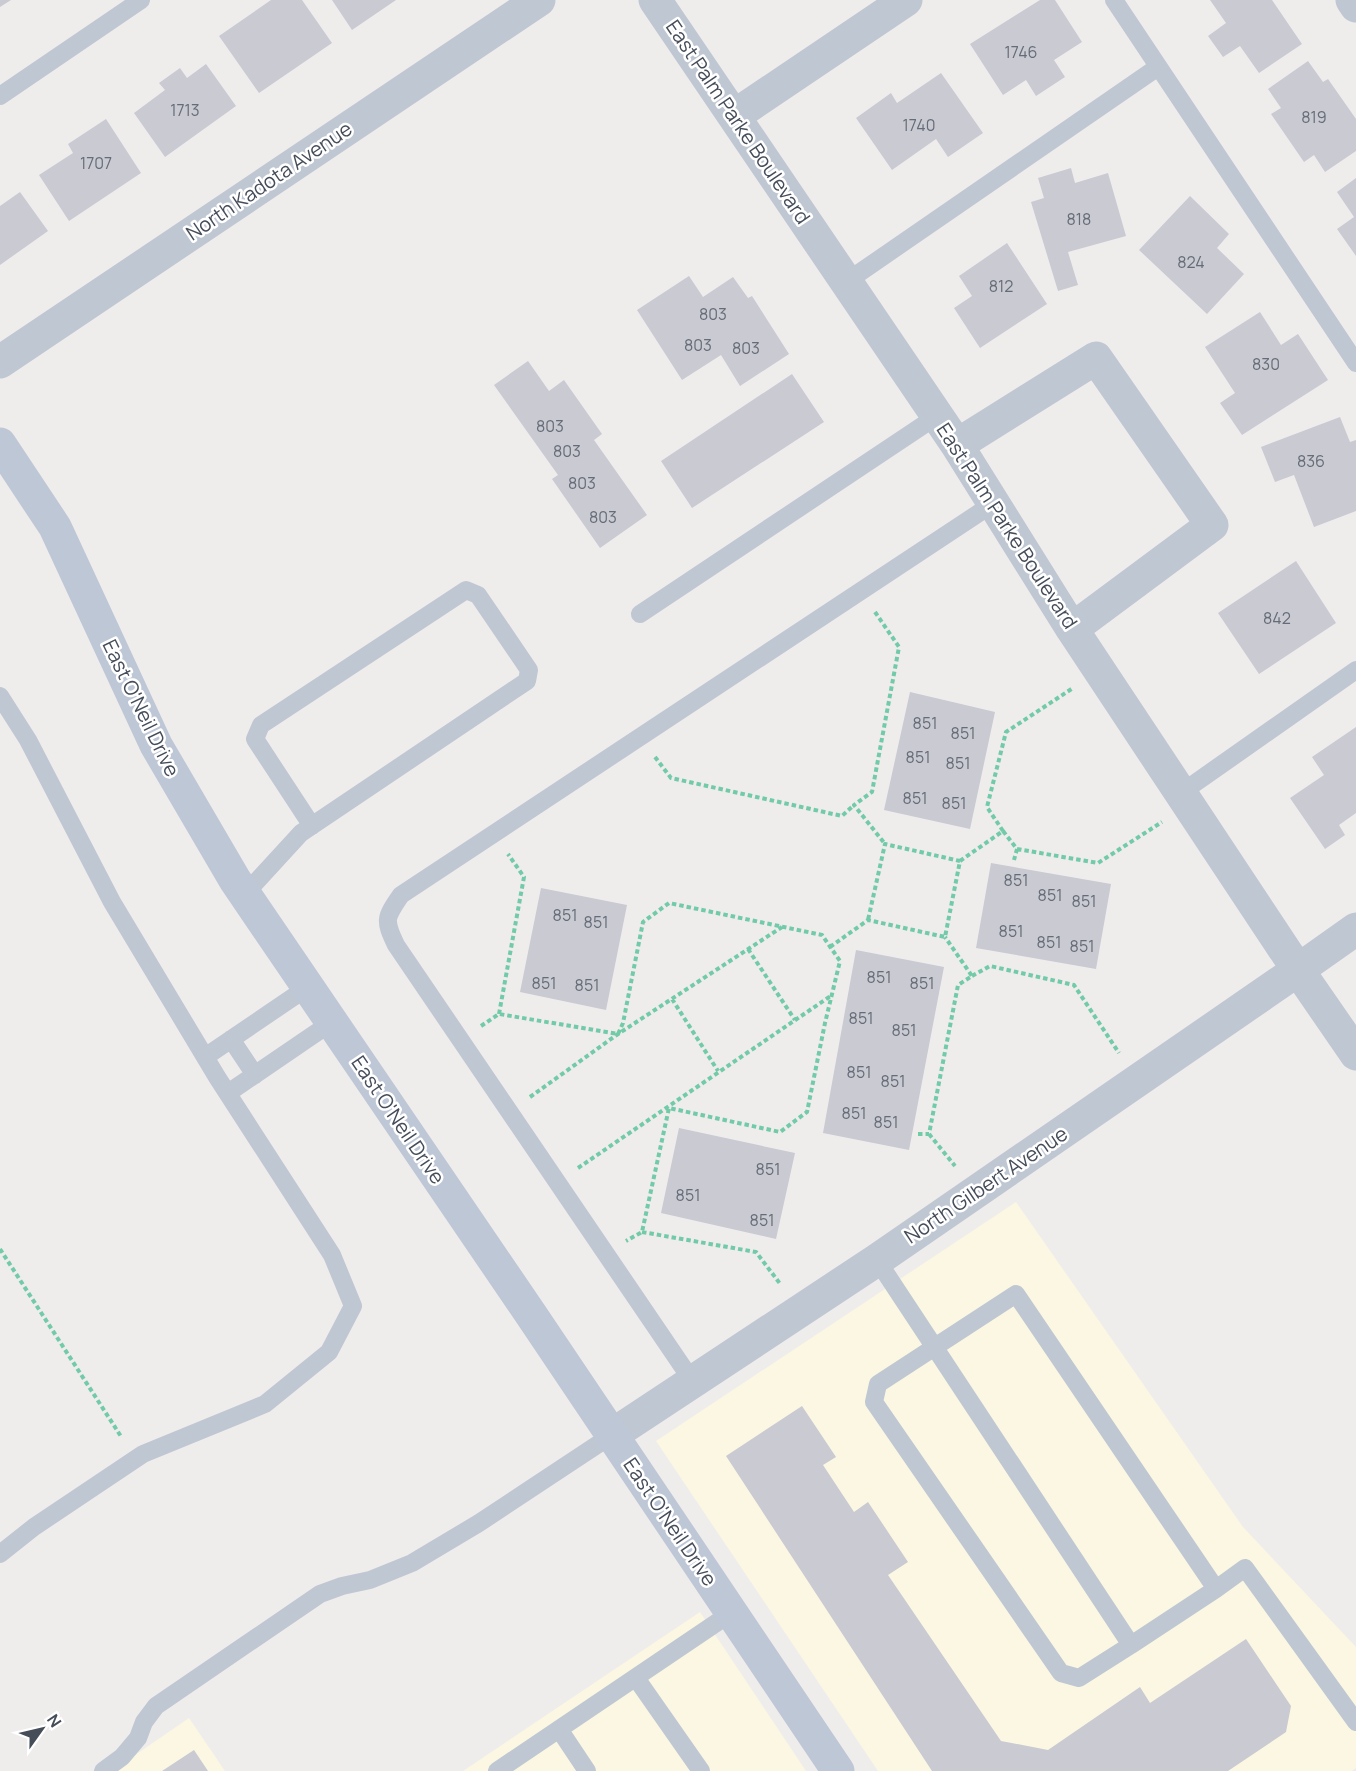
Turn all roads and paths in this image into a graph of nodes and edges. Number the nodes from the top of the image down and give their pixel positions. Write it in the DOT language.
graph roads {
  1 [pos="141,0"];
  2 [pos="539,0"];
  3 [pos="655,0"];
  4 [pos="906,0"];
  5 [pos="1114,0"];
  6 [pos="1352,0"];
  7 [pos="1356,6"];
  8 [pos="1158,67"];
  9 [pos="0,96"];
  10 [pos="734,116"];
  11 [pos="846,282"];
  12 [pos="0,362"];
  13 [pos="1356,363"];
  14 [pos="937,416"];
  15 [pos="0,444"];
  16 [pos="957,445"];
  17 [pos="994,503"];
  18 [pos="861,591"];
  19 [pos="640,614"];
  20 [pos="1072,628"];
  21 [pos="1100,670"];
  22 [pos="1356,670"];
  23 [pos="0,696"];
  24 [pos="640,737"];
  25 [pos="1185,799"];
  26 [pos="854,805"];
  27 [pos="312,826"];
  28 [pos="1003,831"];
  29 [pos="493,834"];
  30 [pos="885,843"];
  31 [pos="1017,849"];
  32 [pos="1014,860"];
  33 [pos="960,861"];
  34 [pos="245,894"];
  35 [pos="868,920"];
  36 [pos="783,926"];
  37 [pos="1356,929"];
  38 [pos="945,937"];
  39 [pos="830,947"];
  40 [pos="748,949"];
  41 [pos="1298,970"];
  42 [pos="972,976"];
  43 [pos="308,987"];
  44 [pos="832,996"];
  45 [pos="672,999"];
  46 [pos="499,1014"];
  47 [pos="795,1020"];
  48 [pos="332,1022"];
  49 [pos="618,1034"];
  50 [pos="231,1039"];
  51 [pos="460,1039"];
  52 [pos="1356,1054"];
  53 [pos="205,1057"];
  54 [pos="718,1071"];
  55 [pos="255,1075"];
  56 [pos="1137,1081"];
  57 [pos="228,1094"];
  58 [pos="510,1112"];
  59 [pos="918,1134"];
  60 [pos="929,1134"];
  61 [pos="557,1182"];
  62 [pos="976,1192"];
  63 [pos="642,1232"];
  64 [pos="0,1249"];
  65 [pos="605,1252"];
  66 [pos="877,1260"];
  67 [pos="800,1311"];
  68 [pos="936,1347"];
  69 [pos="693,1382"];
  70 [pos="612,1434"];
  71 [pos="136,1459"];
  72 [pos="0,1554"];
  73 [pos="1216,1589"];
  74 [pos="731,1613"];
  75 [pos="1131,1645"];
  76 [pos="636,1677"];
  77 [pos="1356,1722"];
  78 [pos="559,1729"];
  79 [pos="829,1768"];
  80 [pos="103,1771"];
  81 [pos="497,1771"];
  82 [pos="587,1771"];
  83 [pos="701,1771"];
  1 -- 9 [label="lane"];
  2 -- 12 [label="street, North Kadota Avenue"];
  3 -- 10 [label="street, East Palm Parke Boulevard"];
  4 -- 10 [label="street"];
  5 -- 8 [label="lane"];
  6 -- 7 [label="street"];
  8 -- 11 [label="lane"];
  8 -- 13 [label="lane"];
  10 -- 11 [label="street, East Palm Parke Boulevard"];
  11 -- 14 [label="street, East Palm Parke Boulevard"];
  14 -- 16 [label="street, East Palm Parke Boulevard"];
  14 -- 19 [label="lane"];
  15 -- 34 [label="street, East O'Neil Drive"];
  16 -- 17 [label="street, East Palm Parke Boulevard"];
  16 -- 20 [label="street"];
  17 -- 18 [label="lane"];
  17 -- 20 [label="street, East Palm Parke Boulevard"];
  18 -- 24 [label="lane"];
  18 -- 26 [label="path"];
  20 -- 21 [label="street, East Palm Parke Boulevard"];
  21 -- 25 [label="street, East Palm Parke Boulevard"];
  21 -- 28 [label="path"];
  22 -- 25 [label="lane"];
  23 -- 53 [label="lane"];
  24 -- 26 [label="path"];
  24 -- 29 [label="lane"];
  25 -- 31 [label="path"];
  25 -- 41 [label="street, East Palm Parke Boulevard"];
  26 -- 30 [label="path"];
  27 -- 27 [label="lane"];
  27 -- 34 [label="lane"];
  28 -- 31 [label="path"];
  28 -- 33 [label="path"];
  29 -- 46 [label="path"];
  29 -- 51 [label="lane"];
  30 -- 33 [label="path"];
  30 -- 35 [label="path"];
  31 -- 32 [label="path"];
  33 -- 38 [label="path"];
  34 -- 43 [label="street, East O'Neil Drive"];
  35 -- 38 [label="path"];
  35 -- 39 [label="path"];
  36 -- 39 [label="path"];
  36 -- 40 [label="path"];
  36 -- 49 [label="path"];
  37 -- 41 [label="street, North Gilbert Avenue"];
  38 -- 42 [label="path"];
  39 -- 44 [label="path"];
  40 -- 45 [label="path"];
  40 -- 47 [label="path"];
  41 -- 52 [label="street, East Palm Parke Boulevard"];
  41 -- 56 [label="street, North Gilbert Avenue"];
  42 -- 56 [label="path"];
  42 -- 60 [label="path"];
  43 -- 48 [label="street, East O'Neil Drive"];
  43 -- 50 [label="lane"];
  44 -- 47 [label="path"];
  44 -- 63 [label="path"];
  45 -- 49 [label="path"];
  45 -- 54 [label="path"];
  46 -- 49 [label="path"];
  46 -- 51 [label="path"];
  47 -- 54 [label="path"];
  48 -- 55 [label="lane"];
  48 -- 70 [label="street, East O'Neil Drive"];
  49 -- 58 [label="path"];
  50 -- 53 [label="lane"];
  50 -- 55 [label="lane"];
  51 -- 58 [label="lane"];
  53 -- 57 [label="lane"];
  54 -- 61 [label="path"];
  55 -- 57 [label="lane"];
  56 -- 62 [label="street, North Gilbert Avenue"];
  57 -- 71 [label="lane"];
  58 -- 61 [label="lane"];
  59 -- 60 [label="path"];
  60 -- 62 [label="path"];
  61 -- 65 [label="lane"];
  62 -- 66 [label="street, North Gilbert Avenue"];
  63 -- 65 [label="path"];
  63 -- 67 [label="path"];
  64 -- 71 [label="path"];
  65 -- 69 [label="lane"];
  66 -- 67 [label="street, North Gilbert Avenue"];
  66 -- 68 [label="lane"];
  67 -- 69 [label="street, North Gilbert Avenue"];
  68 -- 73 [label="lane"];
  68 -- 75 [label="lane"];
  68 -- 75 [label="lane"];
  69 -- 70 [label="street, North Gilbert Avenue"];
  70 -- 74 [label="street, East O'Neil Drive"];
  70 -- 80 [label="lane"];
  71 -- 72 [label="lane"];
  73 -- 75 [label="lane"];
  73 -- 77 [label="lane"];
  74 -- 76 [label="lane"];
  74 -- 79 [label="street, East O'Neil Drive"];
  76 -- 78 [label="lane"];
  76 -- 83 [label="lane"];
  78 -- 81 [label="lane"];
  78 -- 82 [label="lane"];
}
